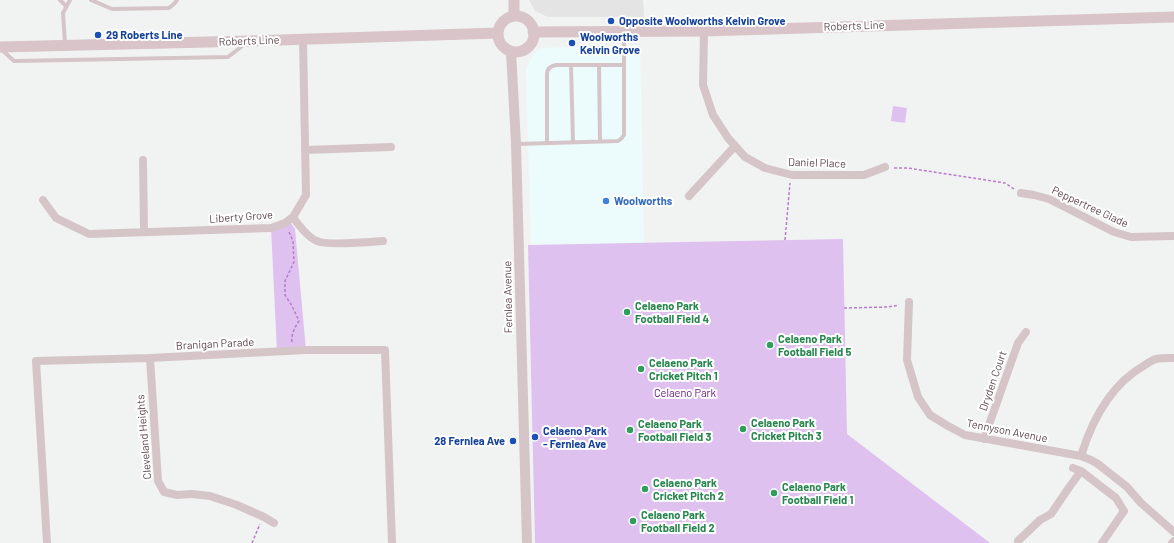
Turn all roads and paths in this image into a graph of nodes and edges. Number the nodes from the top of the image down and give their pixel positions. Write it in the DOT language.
graph roads {
  1 [pos="60,0"];
  2 [pos="70,0"];
  3 [pos="91,0"];
  4 [pos="177,0"];
  5 [pos="514,0"];
  6 [pos="66,6"];
  7 [pos="514,16"];
  8 [pos="1174,17"];
  9 [pos="704,30"];
  10 [pos="624,31"];
  11 [pos="533,32"];
  12 [pos="498,33"];
  13 [pos="303,39"];
  14 [pos="249,41"];
  15 [pos="65,45"];
  16 [pos="0,48"];
  17 [pos="511,51"];
  18 [pos="571,65"];
  19 [pos="599,65"];
  20 [pos="624,65"];
  21 [pos="600,141"];
  22 [pos="573,142"];
  23 [pos="548,143"];
  24 [pos="516,144"];
  25 [pos="735,146"];
  26 [pos="392,147"];
  27 [pos="305,150"];
  28 [pos="143,160"];
  29 [pos="884,167"];
  30 [pos="791,175"];
  31 [pos="1020,193"];
  32 [pos="689,196"];
  33 [pos="43,200"];
  34 [pos="293,217"];
  35 [pos="285,223"];
  36 [pos="144,232"];
  37 [pos="1174,236"];
  38 [pos="785,240"];
  39 [pos="383,241"];
  40 [pos="909,302"];
  41 [pos="844,308"];
  42 [pos="1026,332"];
  43 [pos="292,351"];
  44 [pos="150,358"];
  45 [pos="1174,358"];
  46 [pos="984,439"];
  47 [pos="1081,456"];
  48 [pos="1073,468"];
  49 [pos="1081,471"];
  50 [pos="264,517"];
  51 [pos="274,523"];
  52 [pos="1174,532"];
  53 [pos="1018,541"];
  54 [pos="47,543"];
  55 [pos="252,543"];
  56 [pos="392,543"];
  57 [pos="527,543"];
  58 [pos="1102,543"];
  1 -- 6 [label="lane"];
  2 -- 6 [label="lane"];
  3 -- 4 [label="lane"];
  5 -- 7 [label="main road"];
  6 -- 15 [label="lane"];
  7 -- 11 [label="main road"];
  7 -- 12 [label="main road"];
  8 -- 9 [label="main road, Roberts Line"];
  9 -- 10 [label="main road, Roberts Line"];
  9 -- 25 [label="street, Daniel Place"];
  10 -- 11 [label="main road, Roberts Line"];
  10 -- 20 [label="lane"];
  11 -- 17 [label="main road"];
  12 -- 13 [label="main road, Roberts Line"];
  12 -- 17 [label="main road"];
  13 -- 14 [label="main road, Roberts Line"];
  13 -- 27 [label="street, Liberty Grove"];
  14 -- 15 [label="main road, Roberts Line"];
  14 -- 16 [label="lane"];
  15 -- 16 [label="main road, Roberts Line"];
  17 -- 24 [label="street, Fernlea Avenue"];
  18 -- 19 [label="lane"];
  18 -- 22 [label="lane"];
  18 -- 23 [label="lane"];
  19 -- 20 [label="lane"];
  19 -- 21 [label="lane"];
  20 -- 21 [label="lane"];
  21 -- 22 [label="lane"];
  22 -- 23 [label="lane"];
  23 -- 24 [label="lane"];
  24 -- 57 [label="street, Fernlea Avenue"];
  25 -- 30 [label="street, Daniel Place"];
  25 -- 32 [label="street"];
  26 -- 27 [label="street"];
  27 -- 34 [label="street, Liberty Grove"];
  28 -- 36 [label="street"];
  29 -- 30 [label="street, Daniel Place"];
  29 -- 31 [label="path"];
  30 -- 38 [label="path"];
  31 -- 37 [label="street, Peppertree Glade"];
  33 -- 36 [label="street, Liberty Grove"];
  34 -- 35 [label="street, Liberty Grove"];
  34 -- 39 [label="street"];
  35 -- 36 [label="street, Liberty Grove"];
  35 -- 43 [label="path"];
  40 -- 41 [label="path"];
  40 -- 46 [label="street, Tennyson Avenue"];
  42 -- 46 [label="street, Dryden Court"];
  43 -- 44 [label="street, Branigan Parade"];
  43 -- 56 [label="street, Branigan Parade"];
  44 -- 50 [label="street, Cleveland Heights"];
  44 -- 54 [label="street, Branigan Parade"];
  45 -- 47 [label="street"];
  46 -- 47 [label="street, Tennyson Avenue"];
  47 -- 52 [label="street, Tennyson Avenue"];
  48 -- 49 [label="street"];
  49 -- 53 [label="street"];
  49 -- 58 [label="street"];
  50 -- 51 [label="street, Cleveland Heights"];
  50 -- 55 [label="path"];
}
